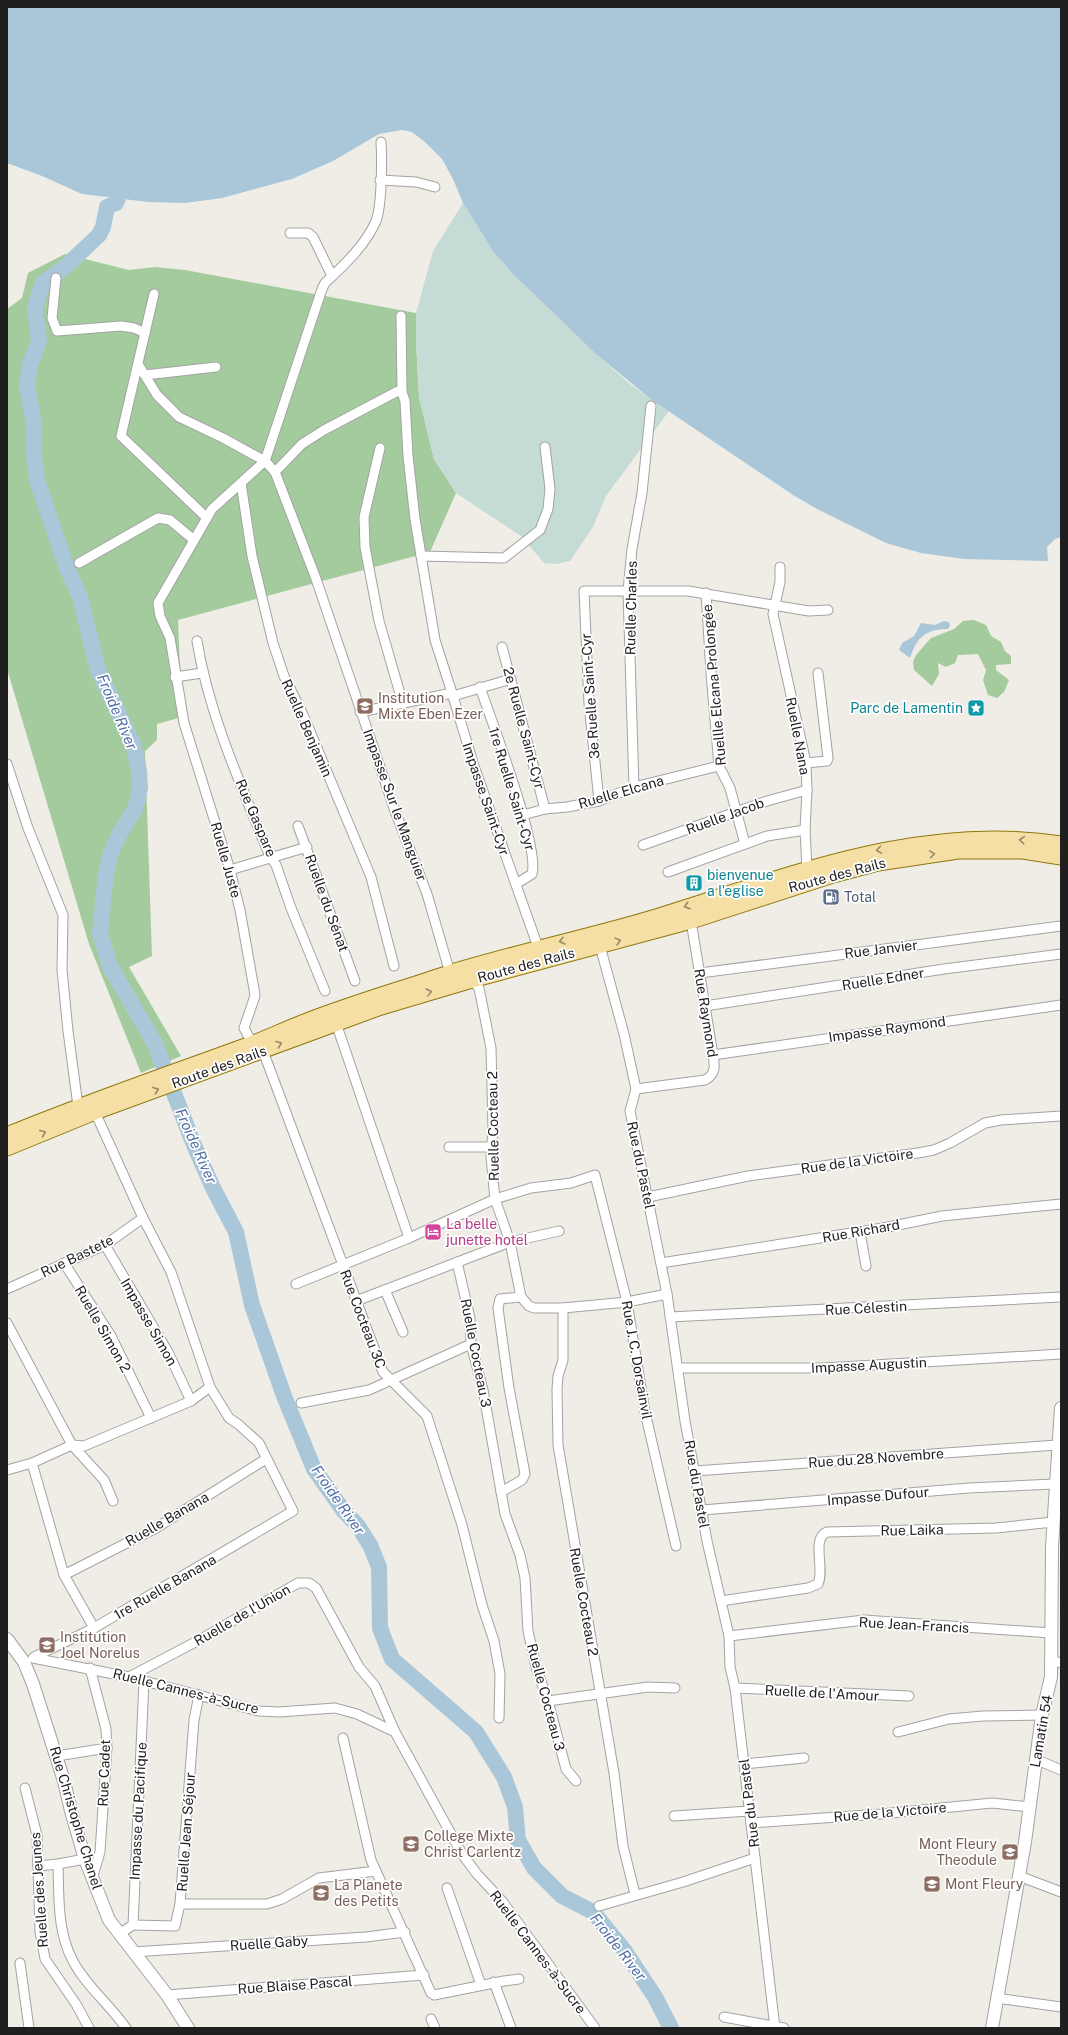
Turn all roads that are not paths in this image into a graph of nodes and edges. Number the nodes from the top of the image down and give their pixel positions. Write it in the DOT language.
graph roads {
  1 [pos="381,142"];
  2 [pos="380,180"];
  3 [pos="435,187"];
  4 [pos="290,233"];
  5 [pos="332,276"];
  6 [pos="56,278"];
  7 [pos="154,294"];
  8 [pos="401,316"];
  9 [pos="145,333"];
  10 [pos="138,364"];
  11 [pos="216,367"];
  12 [pos="145,375"];
  13 [pos="402,392"];
  14 [pos="651,406"];
  15 [pos="545,447"];
  16 [pos="380,448"];
  17 [pos="265,461"];
  18 [pos="275,472"];
  19 [pos="241,483"];
  20 [pos="207,518"];
  21 [pos="194,540"];
  22 [pos="421,556"];
  23 [pos="79,563"];
  24 [pos="780,567"];
  25 [pos="628,591"];
  26 [pos="706,593"];
  27 [pos="774,604"];
  28 [pos="828,610"];
  29 [pos="197,641"];
  30 [pos="502,646"];
  31 [pos="202,673"];
  32 [pos="818,673"];
  33 [pos="175,677"];
  34 [pos="511,679"];
  35 [pos="480,687"];
  36 [pos="452,694"];
  37 [pos="403,704"];
  38 [pos="360,712"];
  39 [pos="806,763"];
  40 [pos="7,764"];
  41 [pos="719,766"];
  42 [pos="634,787"];
  43 [pos="807,790"];
  44 [pos="599,801"];
  45 [pos="545,809"];
  46 [pos="737,813"];
  47 [pos="523,815"];
  48 [pos="298,826"];
  49 [pos="805,830"];
  50 [pos="745,844"];
  51 [pos="1061,844"];
  52 [pos="644,845"];
  53 [pos="307,847"];
  54 [pos="1061,858"];
  55 [pos="271,859"];
  56 [pos="807,869"];
  57 [pos="230,870"];
  58 [pos="668,872"];
  59 [pos="516,884"];
  60 [pos="691,921"];
  61 [pos="1061,926"];
  62 [pos="600,946"];
  63 [pos="538,948"];
  64 [pos="1061,954"];
  65 [pos="394,966"];
  66 [pos="450,973"];
  67 [pos="700,973"];
  68 [pos="472,980"];
  69 [pos="355,981"];
  70 [pos="325,991"];
  71 [pos="1061,1005"];
  72 [pos="705,1006"];
  73 [pos="336,1023"];
  74 [pos="258,1047"];
  75 [pos="713,1055"];
  76 [pos="636,1089"];
  77 [pos="118,1098"];
  78 [pos="78,1106"];
  79 [pos="95,1112"];
  80 [pos="1061,1116"];
  81 [pos="7,1135"];
  82 [pos="449,1147"];
  83 [pos="491,1147"];
  84 [pos="7,1148"];
  85 [pos="648,1197"];
  86 [pos="495,1199"];
  87 [pos="1061,1204"];
  88 [pos="144,1218"];
  89 [pos="559,1231"];
  90 [pos="860,1232"];
  91 [pos="409,1238"];
  92 [pos="510,1242"];
  93 [pos="105,1245"];
  94 [pos="457,1262"];
  95 [pos="64,1263"];
  96 [pos="661,1263"];
  97 [pos="342,1265"];
  98 [pos="866,1266"];
  99 [pos="296,1284"];
  100 [pos="7,1289"];
  101 [pos="385,1290"];
  102 [pos="667,1294"];
  103 [pos="521,1297"];
  104 [pos="1061,1297"];
  105 [pos="356,1301"];
  106 [pos="627,1302"];
  107 [pos="563,1308"];
  108 [pos="670,1317"];
  109 [pos="7,1323"];
  110 [pos="403,1332"];
  111 [pos="471,1344"];
  112 [pos="1061,1354"];
  113 [pos="678,1368"];
  114 [pos="390,1380"];
  115 [pos="210,1388"];
  116 [pos="191,1401"];
  117 [pos="302,1403"];
  118 [pos="1061,1408"];
  119 [pos="151,1418"];
  120 [pos="72,1445"];
  121 [pos="1057,1445"];
  122 [pos="266,1459"];
  123 [pos="1059,1461"];
  124 [pos="32,1463"];
  125 [pos="7,1470"];
  126 [pos="696,1471"];
  127 [pos="1054,1484"];
  128 [pos="501,1492"];
  129 [pos="113,1501"];
  130 [pos="702,1510"];
  131 [pos="1053,1522"];
  132 [pos="676,1546"];
  133 [pos="1056,1548"];
  134 [pos="64,1575"];
  135 [pos="721,1601"];
  136 [pos="94,1628"];
  137 [pos="1051,1633"];
  138 [pos="729,1636"];
  139 [pos="7,1639"];
  140 [pos="29,1660"];
  141 [pos="1056,1661"];
  142 [pos="90,1668"];
  143 [pos="129,1677"];
  144 [pos="144,1681"];
  145 [pos="675,1688"];
  146 [pos="735,1688"];
  147 [pos="601,1694"];
  148 [pos="199,1695"];
  149 [pos="909,1696"];
  150 [pos="548,1701"];
  151 [pos="1042,1715"];
  152 [pos="499,1718"];
  153 [pos="395,1732"];
  154 [pos="898,1732"];
  155 [pos="343,1738"];
  156 [pos="108,1748"];
  157 [pos="57,1756"];
  158 [pos="804,1758"];
  159 [pos="1035,1759"];
  160 [pos="744,1764"];
  161 [pos="1061,1770"];
  162 [pos="576,1781"];
  163 [pos="25,1788"];
  164 [pos="1030,1807"];
  165 [pos="749,1811"];
  166 [pos="674,1816"];
  167 [pos="751,1823"];
  168 [pos="755,1858"];
  169 [pos="85,1859"];
  170 [pos="58,1864"];
  171 [pos="38,1866"];
  172 [pos="376,1871"];
  173 [pos="1019,1876"];
  174 [pos="92,1879"];
  175 [pos="447,1888"];
  176 [pos="1061,1892"];
  177 [pos="635,1894"];
  178 [pos="180,1904"];
  179 [pos="599,1906"];
  180 [pos="133,1925"];
  181 [pos="405,1932"];
  182 [pos="119,1934"];
  183 [pos="133,1952"];
  184 [pos="20,1963"];
  185 [pos="424,1975"];
  186 [pos="519,1979"];
  187 [pos="494,1982"];
  188 [pos="481,1985"];
  189 [pos="167,1995"];
  190 [pos="996,1998"];
  191 [pos="1061,2007"];
  192 [pos="724,2017"];
  193 [pos="29,2028"];
  194 [pos="89,2028"];
  195 [pos="126,2028"];
  196 [pos="188,2028"];
  197 [pos="511,2028"];
  198 [pos="595,2028"];
  199 [pos="775,2028"];
  200 [pos="784,2028"];
  201 [pos="992,2028"];
  1 -- 2 [label="street"];
  2 -- 3 [label="street"];
  2 -- 5 [label="street"];
  4 -- 5 [label="street"];
  5 -- 17 [label="street"];
  6 -- 9 [label="street"];
  7 -- 9 [label="street"];
  8 -- 13 [label="street, Impasse Saint-Cyr"];
  9 -- 10 [label="street"];
  10 -- 12 [label="street, Impasse Sur le Manguier"];
  10 -- 20 [label="street"];
  11 -- 12 [label="street"];
  12 -- 17 [label="street, Impasse Sur le Manguier"];
  13 -- 18 [label="street"];
  13 -- 22 [label="street, Impasse Saint-Cyr"];
  14 -- 25 [label="street, Ruelle Charles"];
  15 -- 22 [label="street"];
  16 -- 37 [label="street"];
  17 -- 18 [label="street, Impasse Sur le Manguier"];
  17 -- 19 [label="street, Ruelle Juste"];
  18 -- 38 [label="street, Impasse Sur le Manguier"];
  19 -- 20 [label="street, Ruelle Juste"];
  19 -- 65 [label="street, Ruelle Benjamin"];
  20 -- 21 [label="street, Ruelle Juste"];
  21 -- 23 [label="street"];
  21 -- 33 [label="street, Ruelle Juste"];
  22 -- 36 [label="street, Impasse Saint-Cyr"];
  24 -- 27 [label="street, Ruelle Nana"];
  25 -- 26 [label="street"];
  25 -- 42 [label="street, Ruelle Charles"];
  25 -- 44 [label="street, 3e Ruelle Saint-Cyr"];
  26 -- 27 [label="street"];
  26 -- 41 [label="street, Ruellle Elcana Prolongée"];
  27 -- 28 [label="street"];
  27 -- 39 [label="street, Ruelle Nana"];
  29 -- 31 [label="street, Rue Gaspare"];
  30 -- 34 [label="street, 2e Ruelle Saint-Cyr"];
  31 -- 33 [label="street"];
  31 -- 55 [label="street, Rue Gaspare"];
  32 -- 39 [label="street"];
  33 -- 57 [label="street, Ruelle Juste"];
  34 -- 35 [label="street"];
  34 -- 45 [label="street, 2e Ruelle Saint-Cyr"];
  35 -- 36 [label="street"];
  35 -- 47 [label="street, 1re Ruelle Saint-Cyr"];
  36 -- 37 [label="street"];
  36 -- 59 [label="street, Impasse Saint-Cyr"];
  37 -- 38 [label="street"];
  38 -- 66 [label="street, Impasse Sur le Manguier"];
  39 -- 43 [label="street, Ruelle Nana"];
  40 -- 78 [label="street"];
  41 -- 42 [label="street, Ruelle Elcana"];
  41 -- 46 [label="street, Ruellle Elcana Prolongée"];
  42 -- 44 [label="street, Ruelle Elcana"];
  43 -- 46 [label="street, Ruelle Jacob"];
  43 -- 49 [label="street, Ruelle Nana"];
  44 -- 45 [label="street, Ruelle Elcana"];
  45 -- 47 [label="street, Ruelle Elcana"];
  46 -- 50 [label="street, Ruellle Elcana Prolongée"];
  46 -- 52 [label="street, Ruelle Jacob"];
  47 -- 59 [label="street, 1re Ruelle Saint-Cyr"];
  48 -- 53 [label="street, Ruelle du Sénat"];
  49 -- 50 [label="street"];
  49 -- 56 [label="street, Ruelle Nana"];
  50 -- 58 [label="street"];
  51 -- 56 [label="main road, Route des Rails, one-way"];
  53 -- 55 [label="street"];
  53 -- 69 [label="street, Ruelle du Sénat"];
  60 -- 54 [label="main road, Route des Rails, one-way"];
  55 -- 57 [label="street"];
  55 -- 70 [label="street, Rue Gaspare"];
  56 -- 63 [label="main road, Route des Rails, one-way"];
  57 -- 74 [label="street, Ruelle Juste"];
  59 -- 63 [label="street, Impasse Saint-Cyr"];
  62 -- 60 [label="main road, Route des Rails, one-way"];
  60 -- 67 [label="street, Rue Raymond"];
  61 -- 67 [label="street, Rue Janvier"];
  62 -- 68 [label="main road, Route des Rails"];
  62 -- 76 [label="street, Rue du Pastel"];
  63 -- 66 [label="main road, Route des Rails"];
  64 -- 72 [label="street, Ruelle Edner"];
  66 -- 74 [label="main road, Route des Rails"];
  67 -- 72 [label="street, Rue Raymond"];
  73 -- 68 [label="main road, Route des Rails, one-way"];
  68 -- 83 [label="street, Ruelle Cocteau 2"];
  71 -- 75 [label="street, Impasse Raymond"];
  72 -- 75 [label="street, Rue Raymond"];
  74 -- 73 [label="main road, Route des Rails, one-way"];
  73 -- 91 [label="street"];
  74 -- 77 [label="main road, Route des Rails"];
  74 -- 97 [label="street, Rue Cocteau 3C"];
  75 -- 76 [label="street, Rue Raymond"];
  76 -- 85 [label="street, Rue du Pastel"];
  77 -- 78 [label="main road, Route des Rails"];
  77 -- 79 [label="main road, Route des Rails"];
  78 -- 81 [label="main road, Route des Rails"];
  84 -- 79 [label="main road, Route des Rails, one-way"];
  79 -- 88 [label="street"];
  80 -- 85 [label="street, Rue de la Victoire"];
  82 -- 83 [label="street"];
  83 -- 86 [label="street, Ruelle Cocteau 2"];
  85 -- 96 [label="street, Rue du Pastel"];
  86 -- 91 [label="street"];
  86 -- 92 [label="street, Ruelle Cocteau 2"];
  86 -- 106 [label="street, Rue J. C. Dorsainvil"];
  87 -- 90 [label="street, Rue Richard"];
  88 -- 93 [label="street, Rue Bastete"];
  88 -- 115 [label="street"];
  89 -- 92 [label="street"];
  90 -- 96 [label="street, Rue Richard"];
  90 -- 98 [label="street"];
  91 -- 97 [label="street"];
  92 -- 94 [label="street"];
  92 -- 103 [label="street, Ruelle Cocteau 2"];
  93 -- 95 [label="street, Rue Bastete"];
  93 -- 116 [label="street, Impasse Simon"];
  94 -- 101 [label="street"];
  94 -- 111 [label="street, Ruelle Cocteau 3"];
  95 -- 100 [label="street, Rue Bastete"];
  95 -- 119 [label="street, Ruelle Simon 2"];
  96 -- 102 [label="street, Rue du Pastel"];
  97 -- 99 [label="street"];
  97 -- 105 [label="street, Rue Cocteau 3C"];
  101 -- 105 [label="street"];
  101 -- 110 [label="street"];
  102 -- 106 [label="street"];
  102 -- 108 [label="street, Rue du Pastel"];
  103 -- 107 [label="street"];
  103 -- 128 [label="street, Ruelle Cocteau 3"];
  104 -- 108 [label="street, Rue Célestin"];
  105 -- 114 [label="street, Rue Cocteau 3C"];
  106 -- 107 [label="street"];
  106 -- 132 [label="street, Rue J. C. Dorsainvil"];
  107 -- 147 [label="street, Ruelle Cocteau 2"];
  108 -- 113 [label="street, Rue du Pastel"];
  109 -- 120 [label="street"];
  111 -- 114 [label="street"];
  111 -- 128 [label="street, Ruelle Cocteau 3"];
  112 -- 113 [label="street, Impasse Augustin"];
  113 -- 126 [label="street, Rue du Pastel"];
  114 -- 117 [label="street"];
  114 -- 152 [label="street, Rue Cocteau 3C"];
  115 -- 116 [label="street"];
  115 -- 122 [label="street"];
  116 -- 119 [label="street"];
  118 -- 121 [label="street, Lamatin 54"];
  119 -- 120 [label="street"];
  120 -- 124 [label="street"];
  120 -- 129 [label="street"];
  121 -- 123 [label="street, Lamatin 54"];
  121 -- 126 [label="street, Rue du 28 Novembre"];
  122 -- 134 [label="street, Ruelle Banana"];
  122 -- 136 [label="street, 1re Ruelle Banana"];
  123 -- 127 [label="street, Lamatin 54"];
  124 -- 125 [label="street"];
  124 -- 134 [label="street"];
  126 -- 130 [label="street, Rue du Pastel"];
  127 -- 130 [label="street, Impasse Dufour"];
  127 -- 131 [label="street, Lamatin 54"];
  128 -- 150 [label="street, Ruelle Cocteau 3"];
  130 -- 135 [label="street, Rue du Pastel"];
  131 -- 133 [label="street, Lamatin 54"];
  131 -- 135 [label="street, Rue Laika"];
  133 -- 137 [label="street, Lamatin 54"];
  134 -- 136 [label="street"];
  135 -- 138 [label="street, Rue du Pastel"];
  136 -- 140 [label="street, 1re Ruelle Banana"];
  137 -- 138 [label="street, Rue Jean-Francis"];
  137 -- 141 [label="street, Lamatin 54"];
  138 -- 146 [label="street, Rue du Pastel"];
  139 -- 140 [label="street, Rue Christophe Chanel"];
  140 -- 142 [label="street, Ruelle Cannes-à-Sucre"];
  140 -- 157 [label="street, Rue Christophe Chanel"];
  141 -- 151 [label="street, Lamatin 54"];
  142 -- 143 [label="street, Ruelle Cannes-à-Sucre"];
  142 -- 156 [label="street, Rue Cadet"];
  143 -- 144 [label="street, Ruelle Cannes-à-Sucre"];
  143 -- 153 [label="street, Ruelle de l'Union"];
  144 -- 148 [label="street, Ruelle Cannes-à-Sucre"];
  144 -- 180 [label="street, Impasse du Pacifique"];
  145 -- 147 [label="street"];
  146 -- 149 [label="street, Ruelle de l'Amour"];
  146 -- 160 [label="street, Rue du Pastel"];
  147 -- 150 [label="street"];
  147 -- 177 [label="street, Ruelle Cocteau 2"];
  148 -- 153 [label="street, Ruelle Cannes-à-Sucre"];
  148 -- 178 [label="street, Ruelle Jean Séjour"];
  150 -- 162 [label="street, Ruelle Cocteau 3"];
  151 -- 154 [label="street"];
  151 -- 159 [label="street, Lamatin 54"];
  153 -- 198 [label="street, Ruelle Cannes-à-Sucre"];
  155 -- 172 [label="street"];
  156 -- 157 [label="street"];
  156 -- 174 [label="street, Rue Cadet"];
  157 -- 169 [label="street, Rue Christophe Chanel"];
  158 -- 160 [label="street"];
  159 -- 161 [label="street"];
  159 -- 164 [label="street, Lamatin 54"];
  160 -- 165 [label="street, Rue du Pastel"];
  163 -- 171 [label="street, Ruelle des Jeunes"];
  164 -- 167 [label="street, Rue de la Victoire"];
  164 -- 173 [label="street, Lamatin 54"];
  165 -- 166 [label="street"];
  165 -- 167 [label="street, Rue du Pastel"];
  167 -- 168 [label="street, Rue du Pastel"];
  168 -- 177 [label="street"];
  168 -- 199 [label="street, Rue du Pastel"];
  169 -- 170 [label="street"];
  169 -- 174 [label="street, Rue Christophe Chanel"];
  170 -- 171 [label="street"];
  170 -- 195 [label="street"];
  171 -- 194 [label="street, Ruelle des Jeunes"];
  172 -- 178 [label="street"];
  172 -- 181 [label="street"];
  173 -- 176 [label="street"];
  173 -- 190 [label="street, Lamatin 54"];
  174 -- 182 [label="street, Rue Christophe Chanel"];
  175 -- 188 [label="street"];
  177 -- 179 [label="street"];
  178 -- 180 [label="street, Ruelle Jean Séjour"];
  180 -- 182 [label="street"];
  181 -- 183 [label="street, Ruelle Gaby"];
  181 -- 185 [label="street"];
  182 -- 183 [label="street, Rue Christophe Chanel"];
  183 -- 189 [label="street, Rue Christophe Chanel"];
  184 -- 193 [label="street"];
  185 -- 188 [label="street"];
  185 -- 189 [label="street, Rue Blaise Pascal"];
  186 -- 187 [label="street"];
  187 -- 188 [label="street"];
  187 -- 197 [label="street"];
  189 -- 196 [label="street, Rue Christophe Chanel"];
  190 -- 191 [label="street"];
  190 -- 201 [label="street, Lamatin 54"];
  192 -- 199 [label="street"];
  199 -- 200 [label="street"];
}
